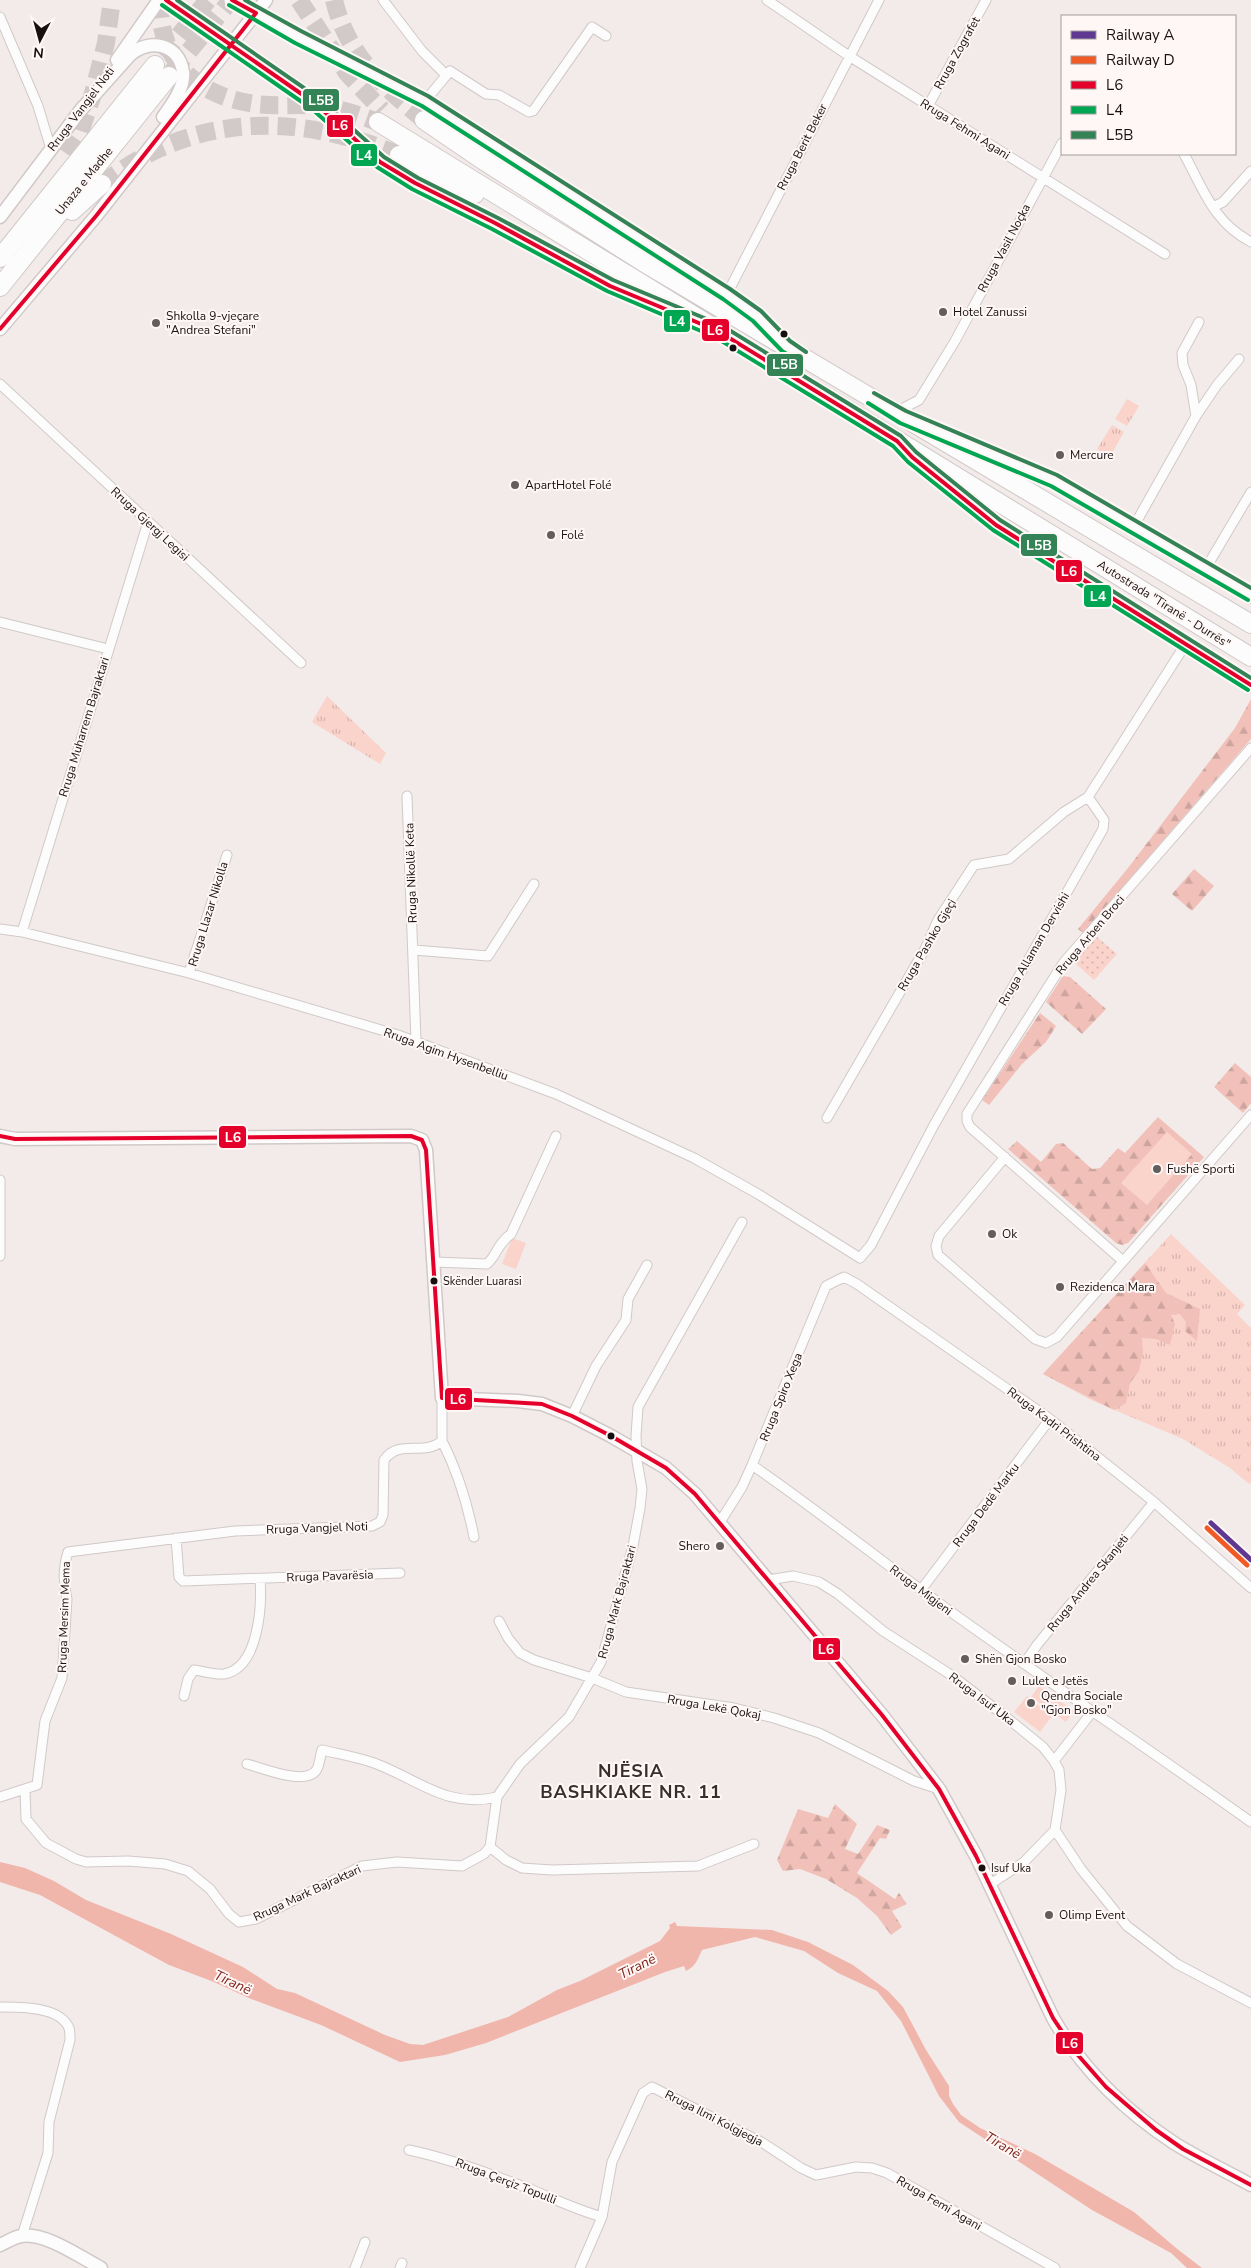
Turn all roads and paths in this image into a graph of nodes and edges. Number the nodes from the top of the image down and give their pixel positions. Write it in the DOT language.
graph roads {
  1 [pos="159,0"];
  2 [pos="166,0"];
  3 [pos="232,0"];
  4 [pos="266,0"];
  5 [pos="383,0"];
  6 [pos="767,0"];
  7 [pos="879,0"];
  8 [pos="986,0"];
  9 [pos="256,13"];
  10 [pos="0,17"];
  11 [pos="606,36"];
  12 [pos="230,43"];
  13 [pos="849,56"];
  14 [pos="155,65"];
  15 [pos="446,75"];
  16 [pos="169,76"];
  17 [pos="425,101"];
  18 [pos="928,106"];
  19 [pos="79,112"];
  20 [pos="424,120"];
  21 [pos="1061,144"];
  22 [pos="59,152"];
  23 [pos="1185,155"];
  24 [pos="400,156"];
  25 [pos="1251,171"];
  26 [pos="1043,178"];
  27 [pos="102,184"];
  28 [pos="1213,207"];
  29 [pos="0,216"];
  30 [pos="96,216"];
  31 [pos="591,229"];
  32 [pos="19,232"];
  33 [pos="1251,242"];
  34 [pos="1164,254"];
  35 [pos="6,264"];
  36 [pos="0,287"];
  37 [pos="649,288"];
  38 [pos="727,294"];
  39 [pos="1200,322"];
  40 [pos="0,329"];
  41 [pos="718,331"];
  42 [pos="786,346"];
  43 [pos="1239,359"];
  44 [pos="0,384"];
  45 [pos="899,415"];
  46 [pos="1196,416"];
  47 [pos="897,441"];
  48 [pos="1251,492"];
  49 [pos="148,522"];
  50 [pos="1134,526"];
  51 [pos="1206,568"];
  52 [pos="1251,595"];
  53 [pos="0,622"];
  54 [pos="1251,624"];
  55 [pos="1186,645"];
  56 [pos="108,649"];
  57 [pos="1251,657"];
  58 [pos="301,663"];
  59 [pos="1251,685"];
  60 [pos="1251,748"];
  61 [pos="407,796"];
  62 [pos="1088,797"];
  63 [pos="227,854"];
  64 [pos="534,884"];
  65 [pos="0,929"];
  66 [pos="22,932"];
  67 [pos="414,950"];
  68 [pos="190,973"];
  69 [pos="416,1042"];
  70 [pos="1251,1115"];
  71 [pos="827,1118"];
  72 [pos="0,1136"];
  73 [pos="556,1136"];
  74 [pos="1005,1157"];
  75 [pos="0,1180"];
  76 [pos="742,1222"];
  77 [pos="0,1256"];
  78 [pos="860,1258"];
  79 [pos="1123,1261"];
  80 [pos="434,1262"];
  81 [pos="647,1264"];
  82 [pos="844,1277"];
  83 [pos="442,1398"];
  84 [pos="572,1416"];
  85 [pos="1050,1419"];
  86 [pos="442,1441"];
  87 [pos="636,1451"];
  88 [pos="752,1465"];
  89 [pos="1154,1502"];
  90 [pos="720,1522"];
  91 [pos="474,1537"];
  92 [pos="176,1538"];
  93 [pos="68,1552"];
  94 [pos="400,1573"];
  95 [pos="260,1579"];
  96 [pos="768,1580"];
  97 [pos="1251,1588"];
  98 [pos="922,1590"];
  99 [pos="499,1621"];
  100 [pos="1024,1664"];
  101 [pos="592,1678"];
  102 [pos="184,1696"];
  103 [pos="1092,1712"];
  104 [pos="1054,1761"];
  105 [pos="247,1764"];
  106 [pos="939,1789"];
  107 [pos="24,1790"];
  108 [pos="0,1797"];
  109 [pos="497,1798"];
  110 [pos="1251,1822"];
  111 [pos="1055,1830"];
  112 [pos="754,1844"];
  113 [pos="490,1847"];
  114 [pos="989,1885"];
  115 [pos="1251,2003"];
  116 [pos="0,2007"];
  117 [pos="409,2150"];
  118 [pos="816,2175"];
  119 [pos="1251,2185"];
  120 [pos="602,2217"];
  121 [pos="22,2236"];
  122 [pos="365,2242"];
  123 [pos="0,2246"];
  124 [pos="101,2268"];
  125 [pos="355,2268"];
  126 [pos="580,2268"];
  127 [pos="1055,2268"];
  1 -- 19 [label="main road, Rruga Vangjel Noti"];
  2 -- 12 [label="main road"];
  3 -- 9 [label="main road"];
  4 -- 9 [label="main road"];
  5 -- 15 [label="street"];
  6 -- 13 [label="street, Rruga Fehmi Agani"];
  7 -- 13 [label="street, Rruga Berit Beker"];
  8 -- 18 [label="street, Rruga Zografet"];
  9 -- 12 [label="main road"];
  9 -- 17 [label="main road"];
  10 -- 22 [label="street"];
  11 -- 15 [label="street"];
  12 -- 30 [label="main road"];
  12 -- 41 [label="main road"];
  13 -- 18 [label="street, Rruga Fehmi Agani"];
  13 -- 38 [label="street, Rruga Berit Beker"];
  14 -- 32 [label="highway, Unaza e Madhe"];
  15 -- 17 [label="street"];
  16 -- 35 [label="highway, Unaza e Madhe"];
  17 -- 38 [label="main road"];
  18 -- 26 [label="street, Rruga Fehmi Agani"];
  19 -- 22 [label="main road, Rruga Vangjel Noti"];
  19 -- 30 [label="main road"];
  20 -- 31 [label="highway"];
  21 -- 26 [label="street, Rruga Vasil Noçka"];
  22 -- 29 [label="main road, Rruga Vangjel Noti"];
  22 -- 32 [label="highway"];
  23 -- 28 [label="street"];
  24 -- 37 [label="highway"];
  25 -- 28 [label="street"];
  26 -- 34 [label="street, Rruga Fehmi Agani"];
  26 -- 45 [label="street, Rruga Vasil Noçka"];
  27 -- 35 [label="highway"];
  28 -- 33 [label="street"];
  30 -- 40 [label="main road"];
  31 -- 37 [label="highway"];
  31 -- 42 [label="highway, Autostrada \"Tiranë - Durrës\""];
  32 -- 35 [label="highway, Unaza e Madhe"];
  35 -- 36 [label="highway, Unaza e Madhe"];
  37 -- 41 [label="highway, Autostrada \"Tiranë - Durrës\""];
  38 -- 42 [label="main road"];
  39 -- 46 [label="street"];
  41 -- 47 [label="highway, Autostrada \"Tiranë - Durrës\""];
  42 -- 45 [label="highway, Autostrada \"Tiranë - Durrës\""];
  43 -- 46 [label="street"];
  44 -- 49 [label="street, Rruga Gjergj Legisi"];
  45 -- 50 [label="main road"];
  45 -- 54 [label="highway, Autostrada \"Tiranë - Durrës\""];
  46 -- 50 [label="street"];
  47 -- 55 [label="main road"];
  47 -- 57 [label="highway, Autostrada \"Tiranë - Durrës\""];
  48 -- 51 [label="street"];
  49 -- 56 [label="street, Rruga Muharrem Bajraktari"];
  49 -- 58 [label="street, Rruga Gjergj Legisi"];
  50 -- 51 [label="main road"];
  51 -- 52 [label="main road"];
  53 -- 56 [label="street"];
  55 -- 59 [label="main road"];
  55 -- 62 [label="street"];
  56 -- 66 [label="street, Rruga Muharrem Bajraktari"];
  60 -- 74 [label="street, Rruga Arben Broci"];
  61 -- 67 [label="street, Rruga Nikollë Keta"];
  62 -- 71 [label="street, Rruga Pashko Gjeçi"];
  62 -- 78 [label="street, Rruga Allaman Dervishi"];
  63 -- 68 [label="street, Rruga Llazar Nikolla"];
  64 -- 67 [label="street"];
  65 -- 66 [label="street, Rruga Agim Hysenbelliu"];
  66 -- 68 [label="street, Rruga Agim Hysenbelliu"];
  67 -- 69 [label="street, Rruga Nikollë Keta"];
  68 -- 69 [label="street, Rruga Agim Hysenbelliu"];
  69 -- 78 [label="street, Rruga Agim Hysenbelliu"];
  70 -- 79 [label="street"];
  72 -- 80 [label="main road"];
  73 -- 80 [label="street"];
  74 -- 79 [label="street, Rruga Arben Broci"];
  74 -- 79 [label="street"];
  75 -- 77 [label="street"];
  76 -- 87 [label="street, Rruga Mark Bajraktari"];
  80 -- 83 [label="main road"];
  81 -- 84 [label="street"];
  82 -- 85 [label="street, Rruga Kadri Prishtina"];
  82 -- 88 [label="street, Rruga Spiro Xega"];
  83 -- 84 [label="main road"];
  83 -- 86 [label="street"];
  84 -- 87 [label="main road"];
  85 -- 89 [label="street, Rruga Kadri Prishtina"];
  85 -- 98 [label="street, Rruga Dedë Marku"];
  86 -- 91 [label="street"];
  86 -- 92 [label="street, Rruga Vangjel Noti"];
  87 -- 90 [label="main road"];
  87 -- 101 [label="street, Rruga Mark Bajraktari"];
  88 -- 90 [label="street, Rruga Spiro Xega"];
  88 -- 98 [label="street, Rruga Migjeni"];
  89 -- 97 [label="street, Rruga Kadri Prishtina"];
  89 -- 100 [label="street, Rruga Andrea Skanjeti"];
  90 -- 96 [label="main road"];
  92 -- 93 [label="street, Rruga Vangjel Noti"];
  92 -- 95 [label="street, Rruga Pavarësia"];
  93 -- 107 [label="street, Rruga Mersim Mema"];
  94 -- 95 [label="street, Rruga Pavarësia"];
  95 -- 102 [label="street"];
  96 -- 104 [label="street, Rruga Isuf Uka"];
  96 -- 106 [label="main road"];
  98 -- 100 [label="street, Rruga Migjeni"];
  99 -- 101 [label="street, Rruga Lekë Qokaj"];
  100 -- 103 [label="street, Rruga Migjeni"];
  101 -- 106 [label="street, Rruga Lekë Qokaj"];
  101 -- 109 [label="street, Rruga Mark Bajraktari"];
  103 -- 104 [label="street"];
  103 -- 110 [label="street, Rruga Migjeni"];
  104 -- 111 [label="street, Rruga Isuf Uka"];
  105 -- 109 [label="street"];
  106 -- 114 [label="main road"];
  107 -- 108 [label="street"];
  107 -- 113 [label="street, Rruga Mark Bajraktari"];
  109 -- 113 [label="street, Rruga Mark Bajraktari"];
  111 -- 114 [label="street"];
  111 -- 115 [label="street"];
  112 -- 113 [label="street"];
  114 -- 119 [label="main road"];
  116 -- 121 [label="street"];
  117 -- 120 [label="street, Rruga Çerçiz Topulli"];
  118 -- 120 [label="street, Rruga Ilmi Kolgjegja"];
  118 -- 127 [label="street, Rruga Femi Agani"];
  120 -- 126 [label="street, Rruga Ilmi Kolgjegja"];
  121 -- 123 [label="main road"];
  121 -- 124 [label="main road"];
  122 -- 125 [label="street"];
}
